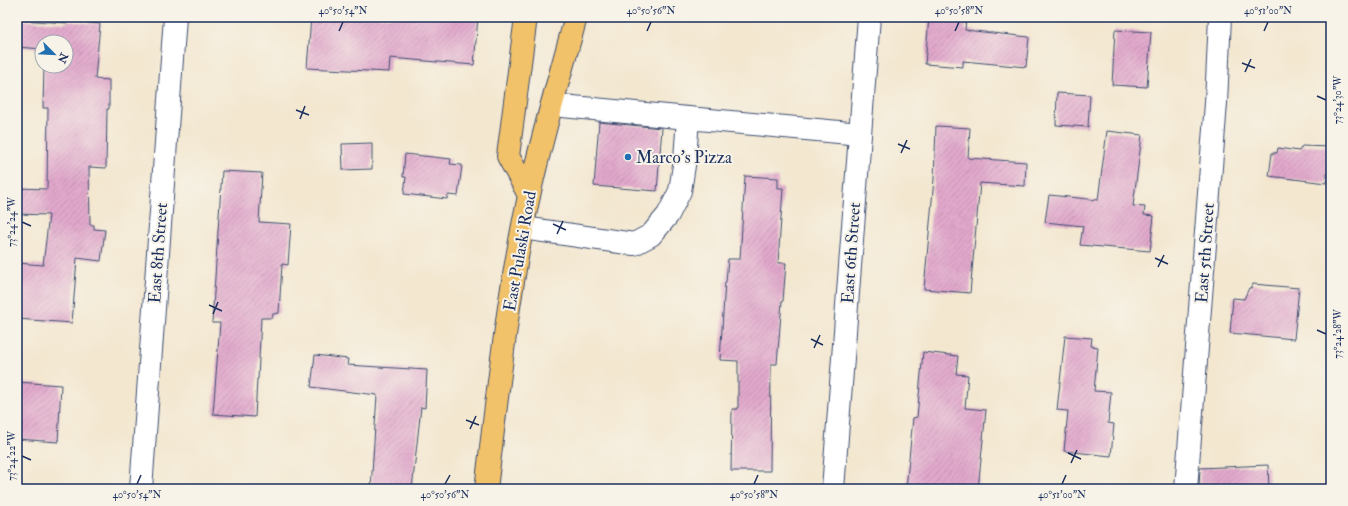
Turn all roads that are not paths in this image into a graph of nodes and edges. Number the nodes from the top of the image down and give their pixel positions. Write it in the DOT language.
graph roads {
  1 [pos="176,17"];
  2 [pos="526,17"];
  3 [pos="576,17"];
  4 [pos="869,17"];
  5 [pos="1220,17"];
  6 [pos="552,105"];
  7 [pos="688,118"];
  8 [pos="860,134"];
  9 [pos="529,196"];
  10 [pos="523,228"];
  11 [pos="141,489"];
  12 [pos="486,489"];
  13 [pos="833,489"];
  14 [pos="1186,489"];
  1 -- 11 [label="street, East 8th Street"];
  2 -- 9 [label="main road"];
  3 -- 6 [label="main road, East Pulaski Road"];
  4 -- 8 [label="street, East 6th Street"];
  5 -- 14 [label="street, East 5th Street"];
  6 -- 7 [label="street"];
  6 -- 9 [label="main road, East Pulaski Road"];
  7 -- 8 [label="street"];
  7 -- 10 [label="street"];
  8 -- 13 [label="street, East 6th Street"];
  9 -- 10 [label="main road, East Pulaski Road"];
  10 -- 12 [label="main road, East Pulaski Road"];
}
